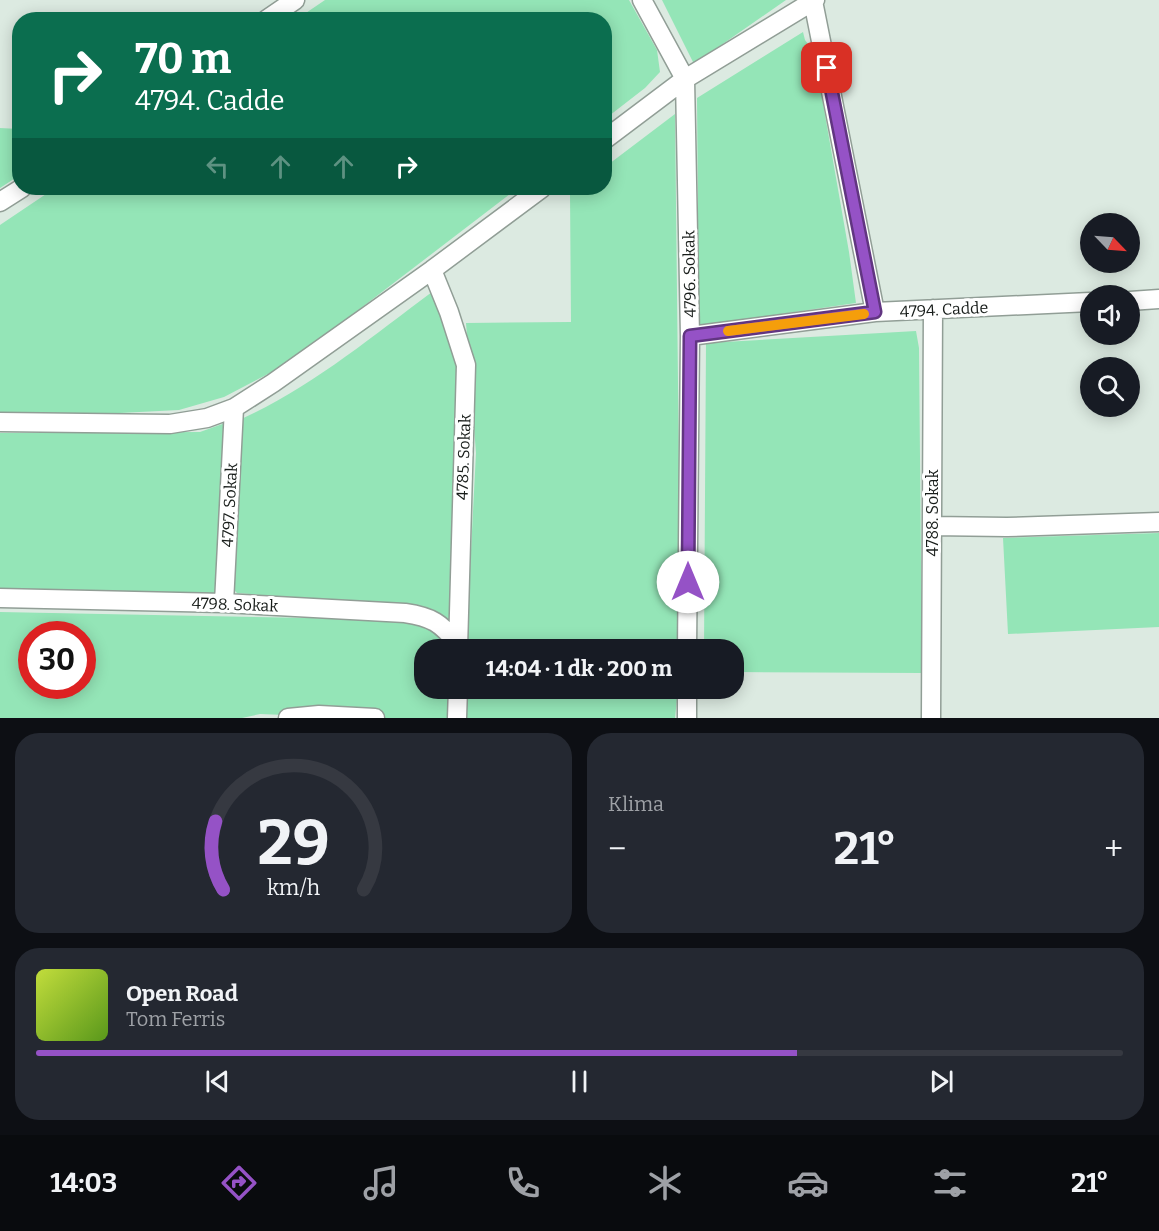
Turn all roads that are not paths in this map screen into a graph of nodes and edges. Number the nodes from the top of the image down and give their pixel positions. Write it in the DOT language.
graph roads {
  1 [pos="295,0"];
  2 [pos="642,0"];
  3 [pos="814,1"];
  4 [pos="278,12"];
  5 [pos="685,79"];
  6 [pos="612,134"];
  7 [pos="533,195"];
  8 [pos="432,270"];
  9 [pos="1159,299"];
  10 [pos="1140,300"];
  11 [pos="1080,302"];
  12 [pos="933,309"];
  13 [pos="875,312"];
  14 [pos="690,336"];
  15 [pos="234,408"];
  16 [pos="0,422"];
  17 [pos="1159,522"];
  18 [pos="932,526"];
  19 [pos="0,598"];
  20 [pos="224,603"];
  21 [pos="452,639"];
  22 [pos="458,639"];
  23 [pos="687,639"];
  24 [pos="458,699"];
  25 [pos="687,699"];
  26 [pos="288,718"];
  27 [pos="375,718"];
  28 [pos="457,718"];
  29 [pos="687,718"];
  30 [pos="931,718"];
  1 -- 4 [label="street"];
  2 -- 5 [label="street"];
  3 -- 5 [label="street"];
  3 -- 13 [label="street"];
  5 -- 6 [label="street"];
  5 -- 14 [label="street, 4796. Sokak"];
  7 -- 8 [label="street"];
  8 -- 15 [label="street"];
  8 -- 22 [label="street, 4785. Sokak"];
  9 -- 10 [label="street"];
  11 -- 12 [label="street, 4794. Cadde"];
  12 -- 13 [label="street, 4794. Cadde"];
  12 -- 18 [label="street, 4788. Sokak"];
  13 -- 14 [label="street, 4794. Cadde"];
  14 -- 23 [label="street, 4796. Sokak"];
  15 -- 16 [label="street"];
  15 -- 20 [label="street, 4797. Sokak"];
  17 -- 18 [label="street"];
  18 -- 30 [label="street, 4788. Sokak"];
  19 -- 20 [label="street, 4798. Sokak"];
  20 -- 21 [label="street, 4798. Sokak"];
  24 -- 28 [label="street"];
  25 -- 29 [label="street"];
  26 -- 27 [label="street"];
}
